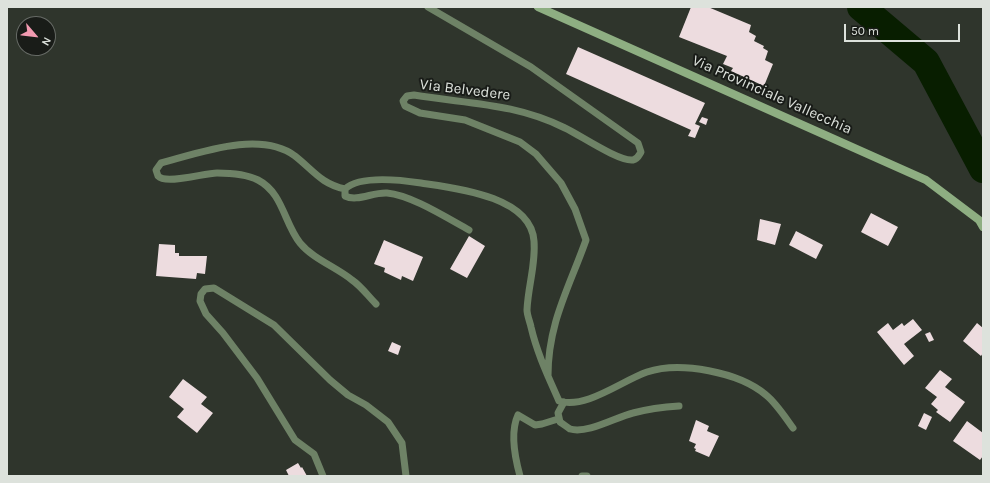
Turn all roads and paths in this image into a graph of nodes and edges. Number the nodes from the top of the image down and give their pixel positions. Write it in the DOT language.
graph roads {
  1 [pos="428,7"];
  2 [pos="538,7"];
  3 [pos="345,189"];
  4 [pos="983,227"];
  5 [pos="469,230"];
  6 [pos="376,304"];
  7 [pos="548,376"];
  8 [pos="564,402"];
  9 [pos="679,406"];
  10 [pos="558,419"];
  11 [pos="793,428"];
  12 [pos="324,476"];
  13 [pos="406,476"];
  14 [pos="520,476"];
  15 [pos="582,476"];
  16 [pos="587,476"];
  1 -- 7 [label="lane, Via Belvedere"];
  2 -- 4 [label="main road, Via Provinciale Vallecchia"];
  3 -- 5 [label="lane"];
  3 -- 6 [label="lane"];
  3 -- 7 [label="lane"];
  7 -- 8 [label="lane"];
  8 -- 10 [label="lane"];
  8 -- 11 [label="lane"];
  9 -- 10 [label="lane"];
  10 -- 14 [label="lane"];
  12 -- 13 [label="lane"];
  15 -- 16 [label="lane"];
}
